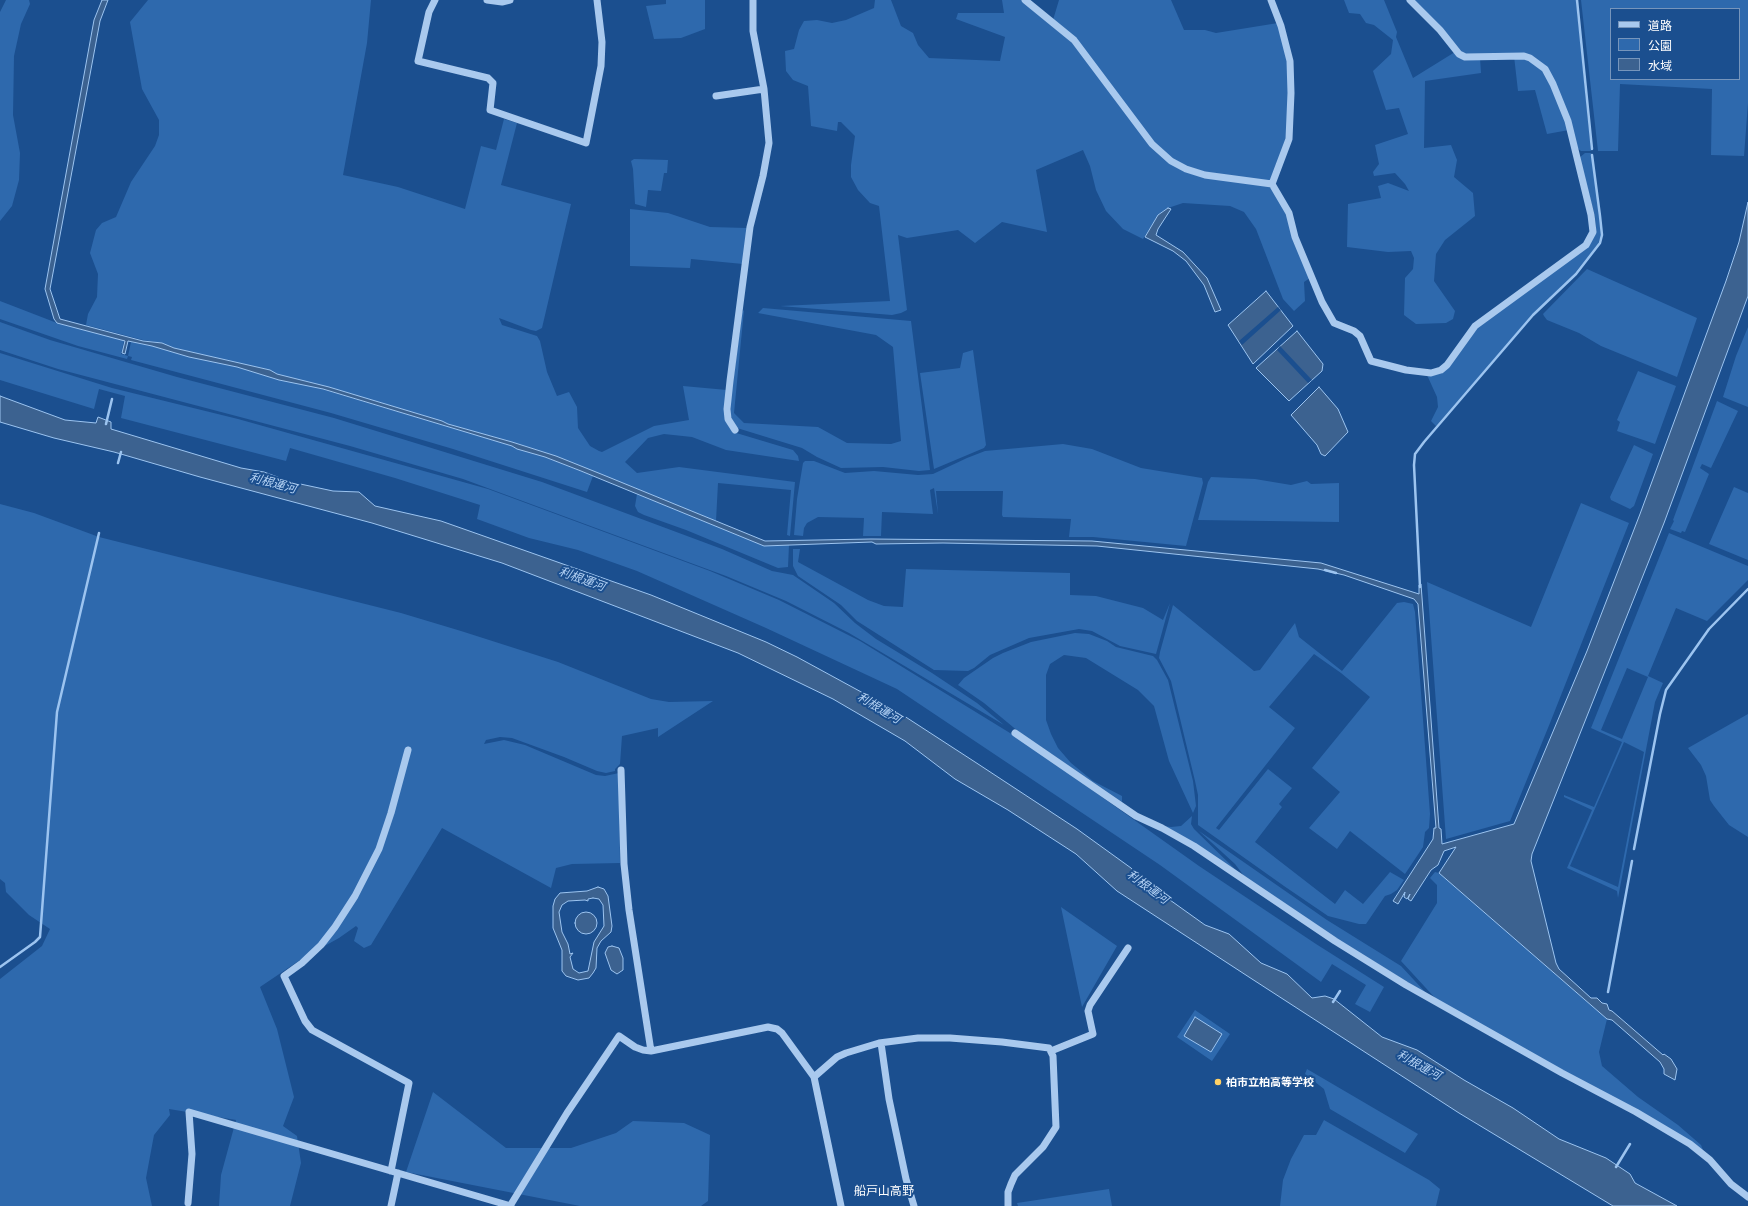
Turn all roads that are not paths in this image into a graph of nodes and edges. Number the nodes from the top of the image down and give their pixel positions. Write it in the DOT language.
graph roads {
  1 [pos="435,0"];
  2 [pos="487,0"];
  3 [pos="510,0"];
  4 [pos="597,0"];
  5 [pos="752,0"];
  6 [pos="1025,0"];
  7 [pos="1271,0"];
  8 [pos="1410,0"];
  9 [pos="764,89"];
  10 [pos="716,96"];
  11 [pos="1272,184"];
  12 [pos="735,430"];
  13 [pos="1015,733"];
  14 [pos="408,750"];
  15 [pos="621,770"];
  16 [pos="1128,948"];
  17 [pos="881,1043"];
  18 [pos="651,1051"];
  19 [pos="1051,1051"];
  20 [pos="814,1077"];
  21 [pos="394,1172"];
  22 [pos="1748,1197"];
  23 [pos="188,1203"];
  24 [pos="390,1206"];
  25 [pos="511,1206"];
  26 [pos="841,1206"];
  27 [pos="914,1206"];
  28 [pos="1008,1206"];
  1 -- 4 [label="street"];
  2 -- 3 [label="street"];
  5 -- 9 [label="street"];
  6 -- 11 [label="street"];
  7 -- 11 [label="street"];
  8 -- 11 [label="street"];
  9 -- 10 [label="street"];
  9 -- 12 [label="street"];
  13 -- 22 [label="street"];
  14 -- 21 [label="street"];
  15 -- 18 [label="street"];
  16 -- 19 [label="street"];
  17 -- 19 [label="street"];
  17 -- 20 [label="street"];
  17 -- 27 [label="street"];
  18 -- 20 [label="street"];
  18 -- 25 [label="street"];
  19 -- 28 [label="street"];
  20 -- 26 [label="street"];
  21 -- 23 [label="street"];
  21 -- 24 [label="street"];
  21 -- 25 [label="street"];
}
